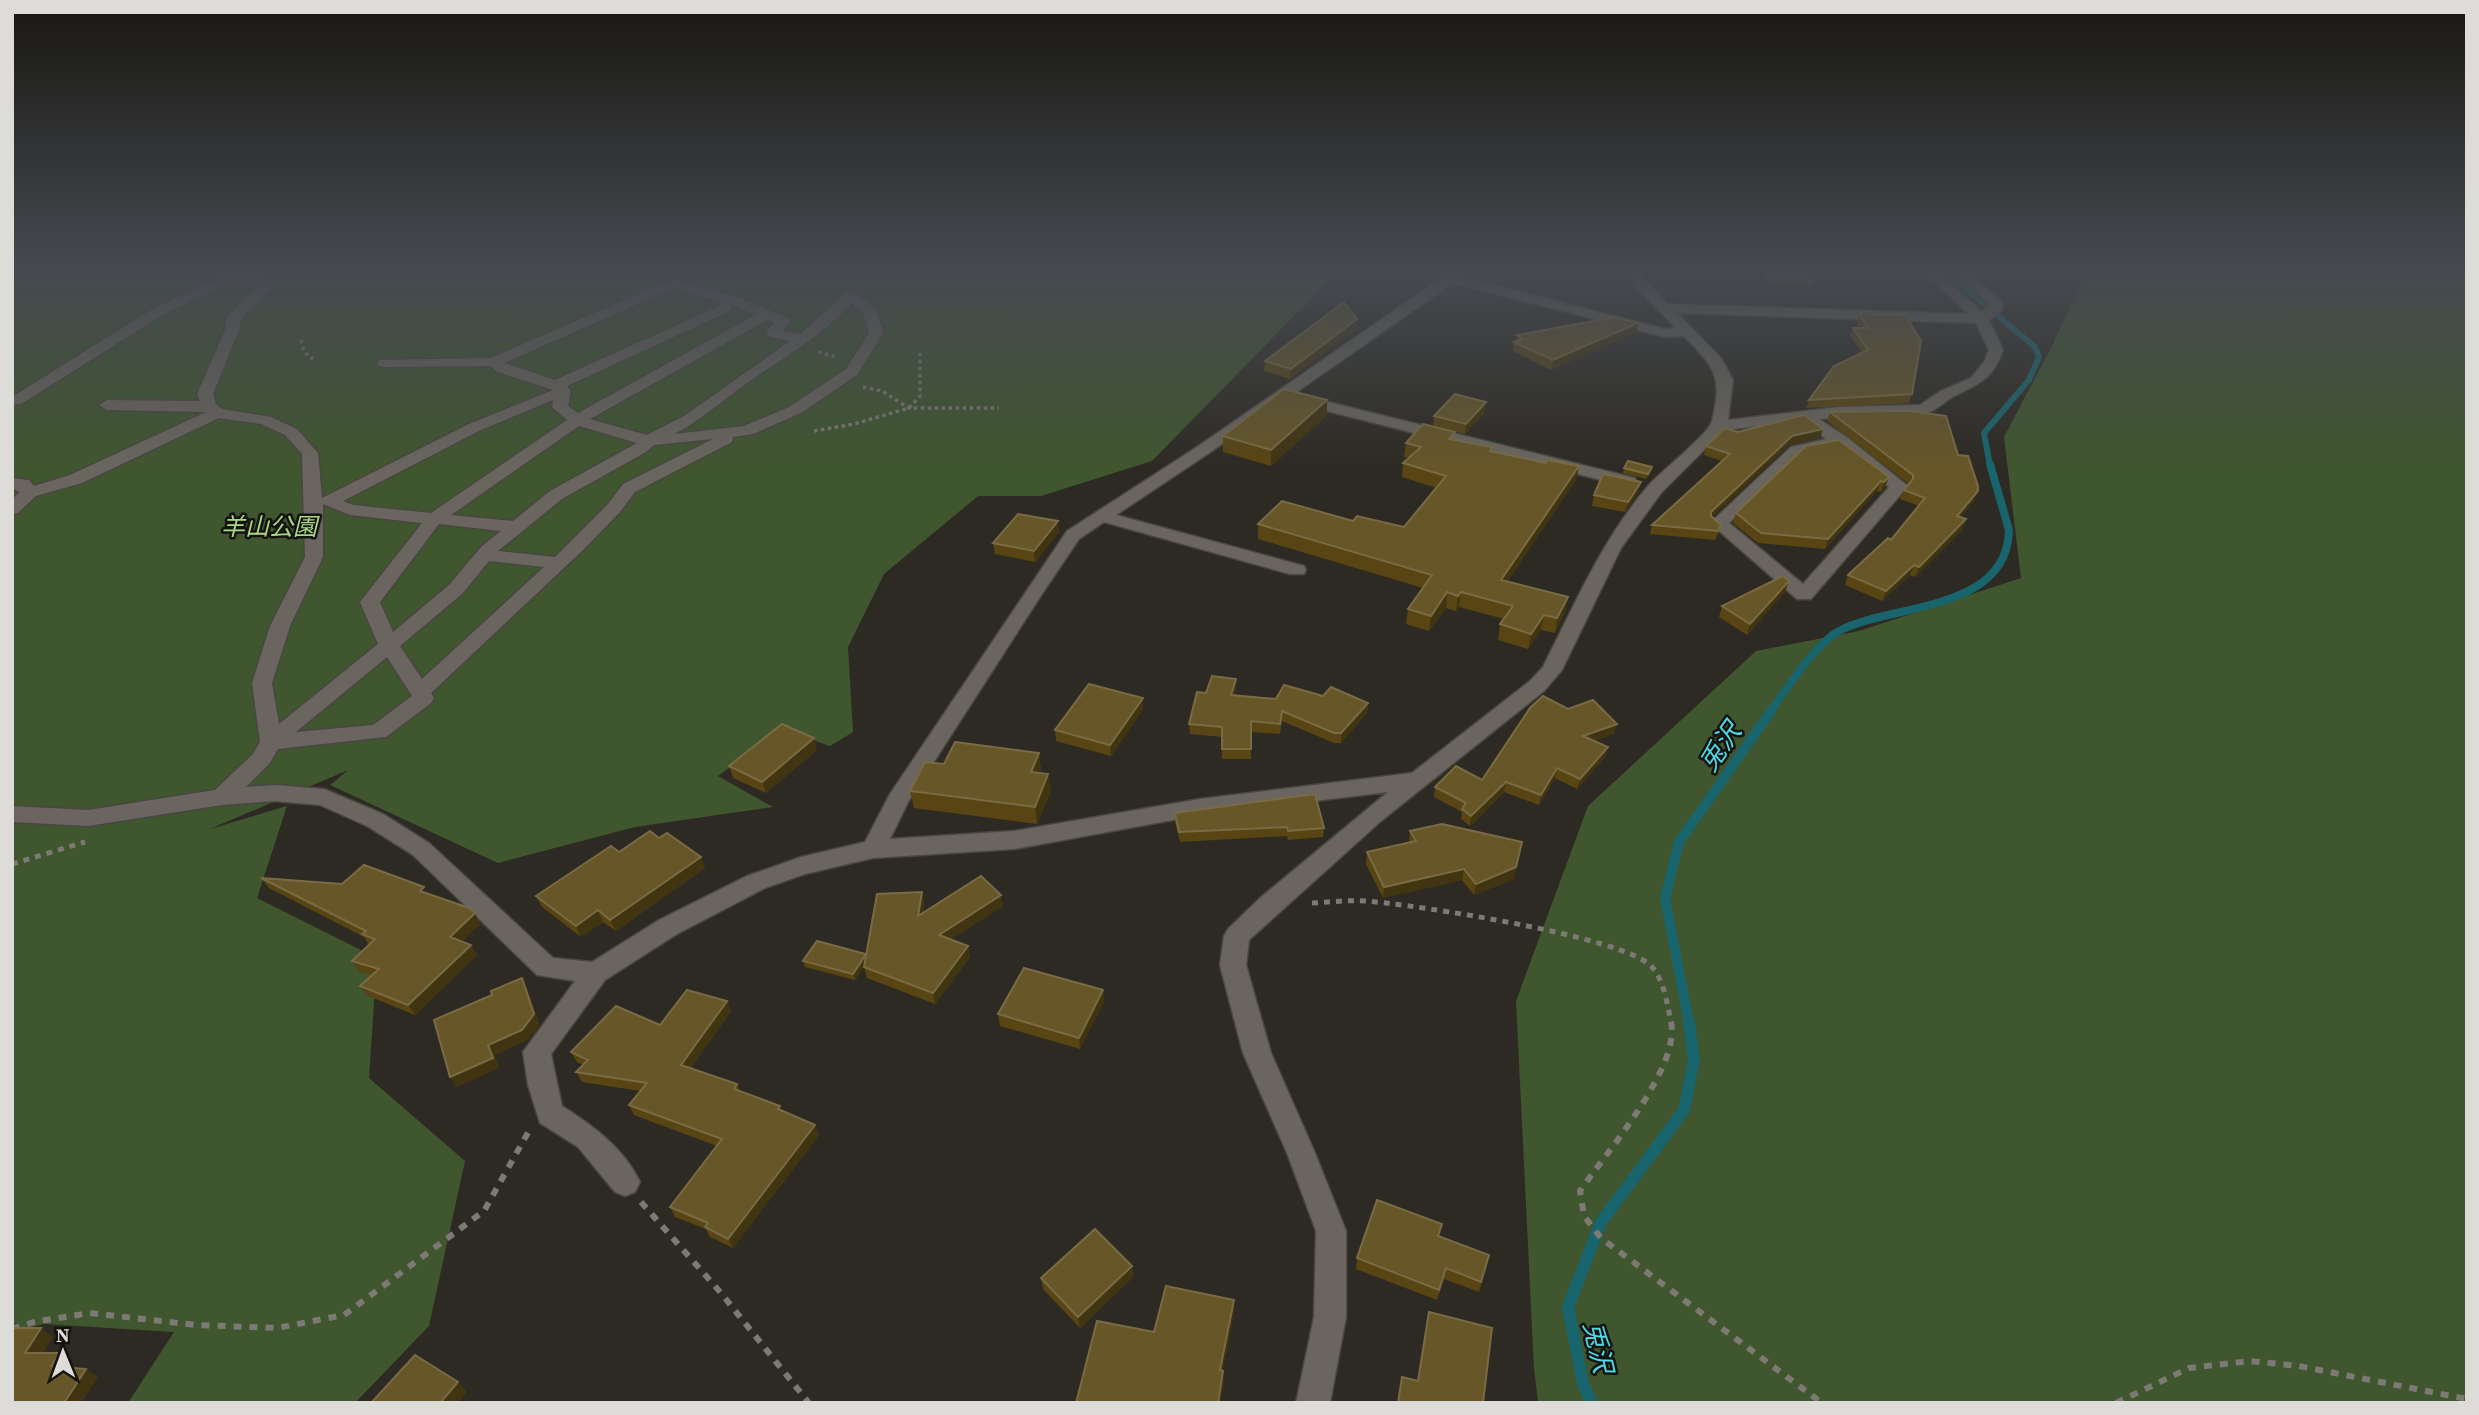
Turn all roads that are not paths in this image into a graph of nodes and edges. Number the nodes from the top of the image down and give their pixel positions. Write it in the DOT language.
graph roads {
  1 [pos="119,336"];
  2 [pos="229,336"];
  3 [pos="552,336"];
  4 [pos="667,336"];
  5 [pos="728,336"];
  6 [pos="782,336"];
  7 [pos="808,336"];
  8 [pos="874,336"];
  9 [pos="1367,336"];
  10 [pos="1692,336"];
  11 [pos="1989,336"];
  12 [pos="799,343"];
  13 [pos="493,362"];
  14 [pos="384,363"];
  15 [pos="560,388"];
  16 [pos="1281,396"];
  17 [pos="16,401"];
  18 [pos="107,405"];
  19 [pos="213,409"];
  20 [pos="1805,416"];
  21 [pos="577,420"];
  22 [pos="1719,426"];
  23 [pos="727,434"];
  24 [pos="648,441"];
  25 [pos="1842,441"];
  26 [pos="312,475"];
  27 [pos="12,483"];
  28 [pos="1655,489"];
  29 [pos="30,492"];
  30 [pos="330,500"];
  31 [pos="12,509"];
  32 [pos="1101,516"];
  33 [pos="435,518"];
  34 [pos="517,527"];
  35 [pos="484,555"];
  36 [pos="559,563"];
  37 [pos="1297,570"];
  38 [pos="389,645"];
  39 [pos="421,691"];
  40 [pos="271,742"];
  41 [pos="1420,780"];
  42 [pos="222,797"];
  43 [pos="12,814"];
  44 [pos="873,849"];
  45 [pos="596,972"];
  46 [pos="625,1182"];
  47 [pos="1312,1403"];
  1 -- 17 [label="street"];
  2 -- 19 [label="street"];
  3 -- 13 [label="street"];
  4 -- 15 [label="street"];
  5 -- 21 [label="street"];
  6 -- 12 [label="street"];
  7 -- 12 [label="street"];
  8 -- 23 [label="street"];
  9 -- 16 [label="street"];
  10 -- 22 [label="street"];
  11 -- 20 [label="street"];
  12 -- 24 [label="street"];
  13 -- 14 [label="street"];
  13 -- 15 [label="street"];
  15 -- 21 [label="street"];
  15 -- 30 [label="street"];
  16 -- 28 [label="street"];
  16 -- 32 [label="street"];
  18 -- 19 [label="street"];
  19 -- 26 [label="street"];
  19 -- 29 [label="street"];
  20 -- 22 [label="street"];
  20 -- 25 [label="street"];
  21 -- 24 [label="street"];
  21 -- 33 [label="street"];
  22 -- 28 [label="street"];
  23 -- 24 [label="street"];
  23 -- 36 [label="street"];
  24 -- 34 [label="street"];
  25 -- 25 [label="street"];
  26 -- 30 [label="street"];
  26 -- 40 [label="street"];
  27 -- 29 [label="street"];
  28 -- 41 [label="street"];
  29 -- 31 [label="street"];
  30 -- 33 [label="street"];
  32 -- 37 [label="street"];
  32 -- 44 [label="street"];
  33 -- 34 [label="street"];
  33 -- 38 [label="street"];
  34 -- 35 [label="street"];
  35 -- 36 [label="street"];
  35 -- 38 [label="street"];
  36 -- 39 [label="street"];
  38 -- 39 [label="street"];
  38 -- 40 [label="street"];
  39 -- 40 [label="street"];
  40 -- 42 [label="street"];
  41 -- 44 [label="street"];
  41 -- 47 [label="street"];
  42 -- 43 [label="street"];
  42 -- 45 [label="street"];
  44 -- 45 [label="street"];
  45 -- 46 [label="street"];
}
